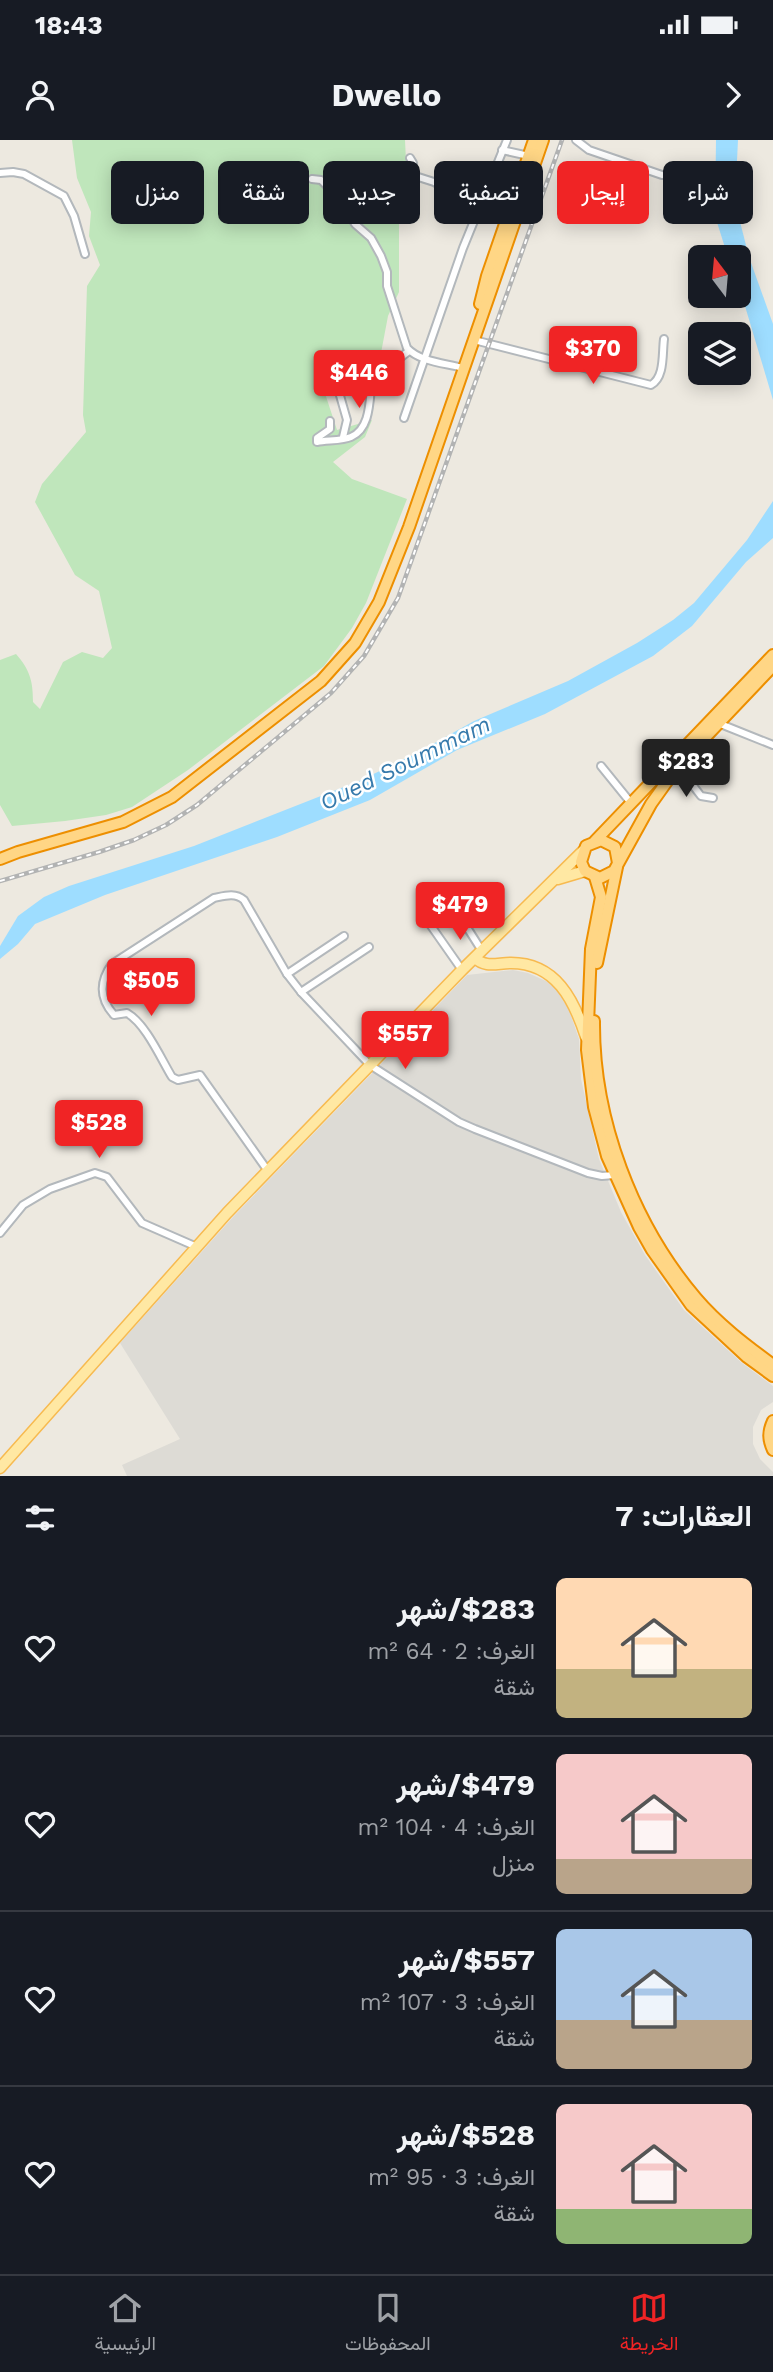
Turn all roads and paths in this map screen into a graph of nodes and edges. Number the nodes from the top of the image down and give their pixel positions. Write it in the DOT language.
graph roads {
  1 [pos="507,140"];
  2 [pos="534,140"];
  3 [pos="543,140"];
  4 [pos="576,140"];
  5 [pos="502,150"];
  6 [pos="529,156"];
  7 [pos="410,158"];
  8 [pos="498,161"];
  9 [pos="0,173"];
  10 [pos="662,174"];
  11 [pos="312,179"];
  12 [pos="434,182"];
  13 [pos="473,224"];
  14 [pos="85,254"];
  15 [pos="477,327"];
  16 [pos="472,339"];
  17 [pos="664,339"];
  18 [pos="410,351"];
  19 [pos="426,359"];
  20 [pos="463,368"];
  21 [pos="338,385"];
  22 [pos="404,418"];
  23 [pos="330,421"];
  24 [pos="343,438"];
  25 [pos="773,655"];
  26 [pos="773,666"];
  27 [pos="718,723"];
  28 [pos="773,745"];
  29 [pos="601,766"];
  30 [pos="678,766"];
  31 [pos="713,798"];
  32 [pos="631,803"];
  33 [pos="595,841"];
  34 [pos="583,851"];
  35 [pos="0,859"];
  36 [pos="617,865"];
  37 [pos="590,874"];
  38 [pos="554,881"];
  39 [pos="422,913"];
  40 [pos="461,918"];
  41 [pos="344,936"];
  42 [pos="369,947"];
  43 [pos="478,954"];
  44 [pos="462,970"];
  45 [pos="288,974"];
  46 [pos="302,992"];
  47 [pos="587,1040"];
  48 [pos="370,1065"];
  49 [pos="268,1171"];
  50 [pos="614,1175"];
  51 [pos="0,1233"];
  52 [pos="197,1247"];
  53 [pos="773,1365"];
  54 [pos="773,1376"];
  55 [pos="773,1421"];
  56 [pos="773,1450"];
  57 [pos="0,1468"];
  1 -- 5 [label="street"];
  2 -- 6 [label="highway"];
  3 -- 15 [label="highway"];
  4 -- 10 [label="street"];
  5 -- 6 [label="street"];
  5 -- 8 [label="street"];
  6 -- 15 [label="highway"];
  7 -- 12 [label="street"];
  9 -- 14 [label="street"];
  11 -- 18 [label="street"];
  13 -- 19 [label="street"];
  15 -- 16 [label="highway"];
  16 -- 17 [label="street"];
  16 -- 20 [label="highway"];
  18 -- 19 [label="street"];
  18 -- 24 [label="street"];
  19 -- 20 [label="street"];
  19 -- 22 [label="street"];
  20 -- 35 [label="highway"];
  21 -- 24 [label="street"];
  23 -- 24 [label="street"];
  25 -- 32 [label="highway"];
  26 -- 27 [label="highway"];
  27 -- 28 [label="street"];
  27 -- 30 [label="highway"];
  29 -- 32 [label="street"];
  30 -- 31 [label="street"];
  30 -- 36 [label="highway"];
  32 -- 33 [label="highway"];
  33 -- 34 [label="highway"];
  33 -- 36 [label="highway"];
  34 -- 37 [label="highway"];
  34 -- 38 [label="main road"];
  36 -- 37 [label="highway"];
  36 -- 53 [label="highway"];
  37 -- 38 [label="main road"];
  37 -- 47 [label="highway"];
  38 -- 43 [label="main road"];
  39 -- 44 [label="street"];
  40 -- 43 [label="street"];
  41 -- 45 [label="street"];
  42 -- 46 [label="street"];
  43 -- 44 [label="main road"];
  43 -- 47 [label="main road"];
  44 -- 48 [label="main road"];
  45 -- 46 [label="street"];
  45 -- 49 [label="street"];
  46 -- 48 [label="street"];
  47 -- 50 [label="highway"];
  48 -- 49 [label="main road"];
  48 -- 50 [label="street"];
  49 -- 52 [label="main road"];
  50 -- 54 [label="highway"];
  51 -- 52 [label="street"];
  52 -- 57 [label="main road"];
  55 -- 56 [label="highway"];
}
